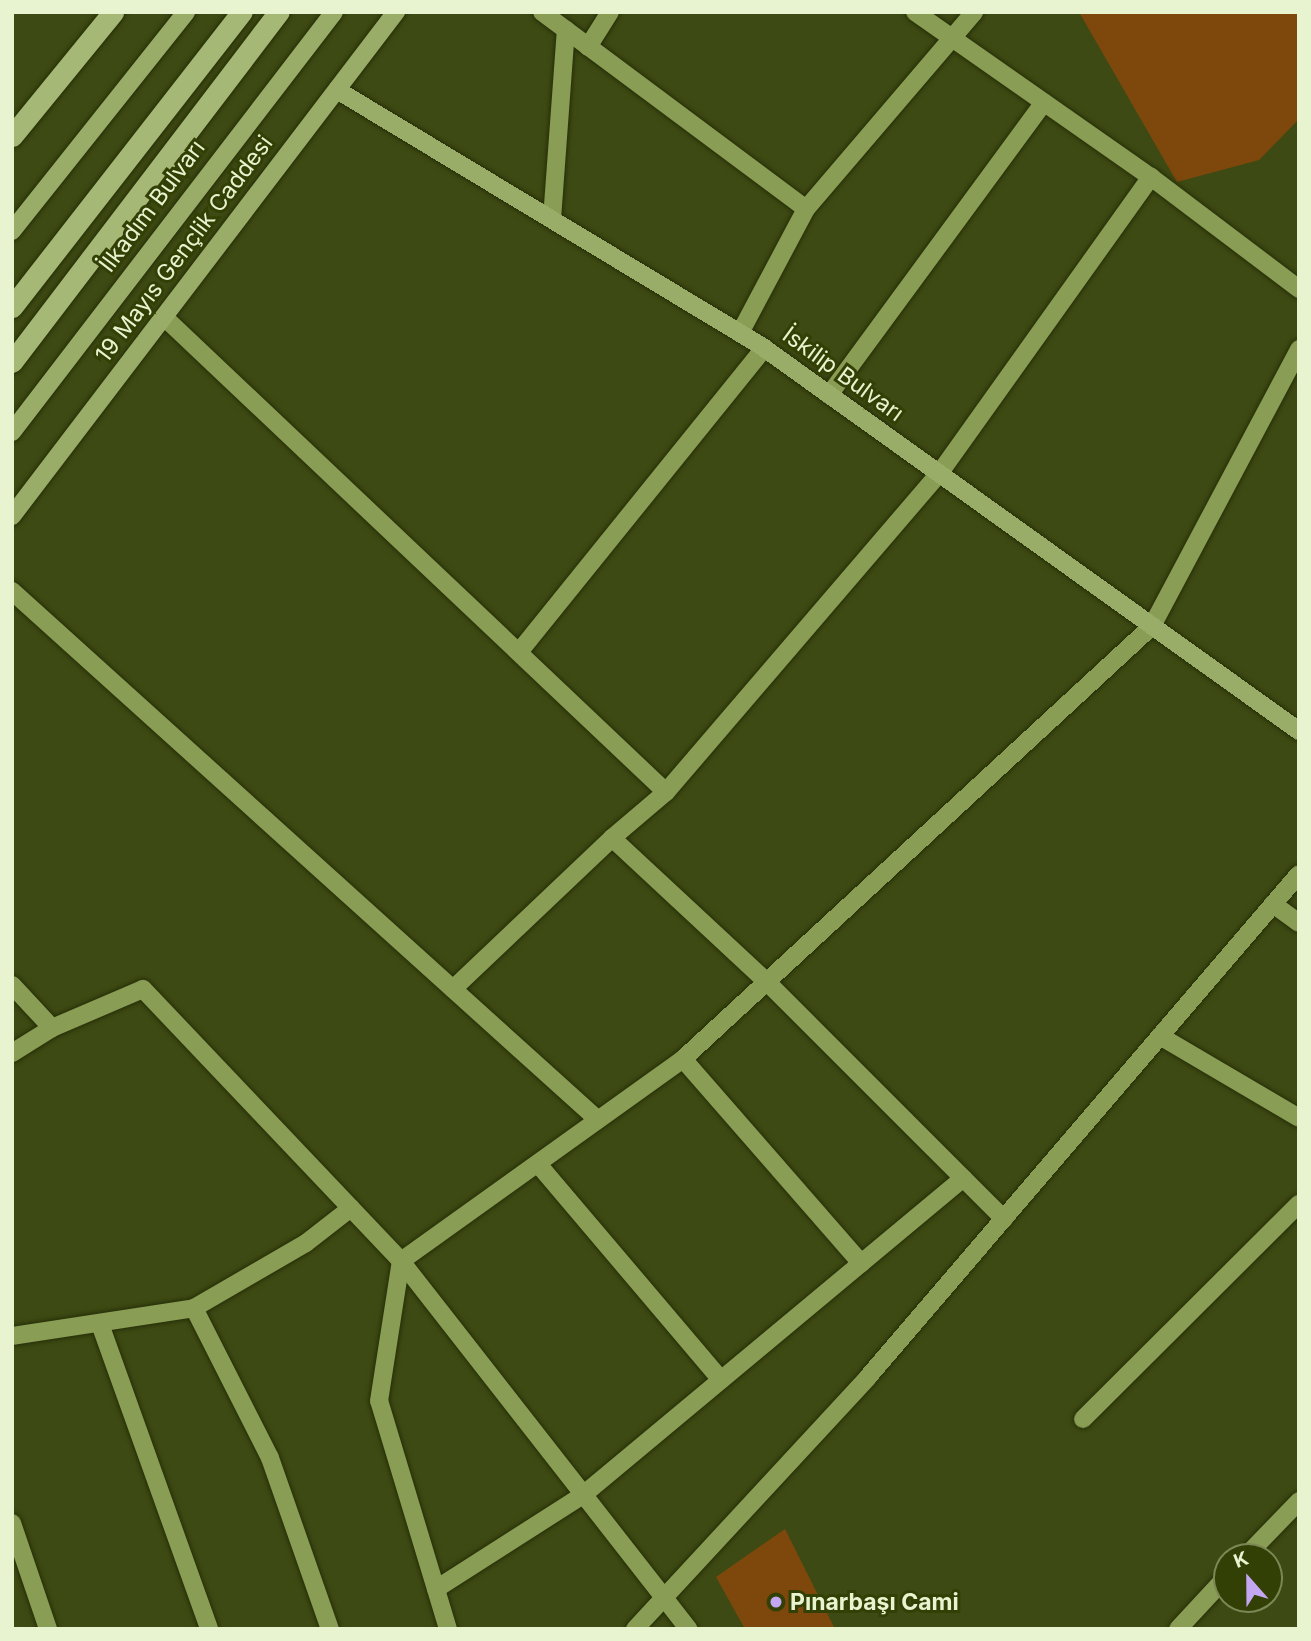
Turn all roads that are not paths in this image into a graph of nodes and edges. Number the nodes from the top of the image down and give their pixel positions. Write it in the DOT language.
graph roads {
  1 [pos="113,12"];
  2 [pos="186,12"];
  3 [pos="242,12"];
  4 [pos="279,12"];
  5 [pos="334,12"];
  6 [pos="396,12"];
  7 [pos="542,12"];
  8 [pos="610,12"];
  9 [pos="915,12"];
  10 [pos="974,12"];
  11 [pos="566,30"];
  12 [pos="954,38"];
  13 [pos="588,47"];
  14 [pos="337,90"];
  15 [pos="1044,102"];
  16 [pos="12,136"];
  17 [pos="1151,177"];
  18 [pos="806,209"];
  19 [pos="552,219"];
  20 [pos="12,232"];
  21 [pos="1299,289"];
  22 [pos="12,307"];
  23 [pos="164,317"];
  24 [pos="740,333"];
  25 [pos="765,348"];
  26 [pos="1299,349"];
  27 [pos="12,362"];
  28 [pos="829,395"];
  29 [pos="12,432"];
  30 [pos="939,474"];
  31 [pos="12,516"];
  32 [pos="12,591"];
  33 [pos="1152,626"];
  34 [pos="519,652"];
  35 [pos="1299,731"];
  36 [pos="666,792"];
  37 [pos="612,838"];
  38 [pos="1299,874"];
  39 [pos="1273,904"];
  40 [pos="1299,923"];
  41 [pos="766,982"];
  42 [pos="12,985"];
  43 [pos="453,989"];
  44 [pos="52,1028"];
  45 [pos="1160,1036"];
  46 [pos="12,1053"];
  47 [pos="683,1059"];
  48 [pos="1299,1118"];
  49 [pos="598,1120"];
  50 [pos="538,1164"];
  51 [pos="963,1178"];
  52 [pos="1299,1204"];
  53 [pos="351,1208"];
  54 [pos="1004,1219"];
  55 [pos="401,1261"];
  56 [pos="861,1264"];
  57 [pos="194,1308"];
  58 [pos="100,1324"];
  59 [pos="12,1336"];
  60 [pos="722,1380"];
  61 [pos="1083,1419"];
  62 [pos="583,1496"];
  63 [pos="1299,1500"];
  64 [pos="12,1523"];
  65 [pos="1258,1543"];
  66 [pos="436,1589"];
  67 [pos="1213,1591"];
  68 [pos="663,1598"];
  69 [pos="48,1629"];
  70 [pos="209,1629"];
  71 [pos="330,1629"];
  72 [pos="448,1629"];
  73 [pos="635,1629"];
  74 [pos="688,1629"];
  75 [pos="1178,1629"];
  1 -- 16 [label="highway"];
  2 -- 20 [label="main road"];
  3 -- 22 [label="highway, İlkadım Bulvarı"];
  4 -- 27 [label="highway, İlkadım Bulvarı"];
  5 -- 29 [label="main road, İlkadım Bulvarı"];
  6 -- 14 [label="main road, 19 Mayıs Gençlik Caddesi"];
  7 -- 11 [label="street"];
  8 -- 13 [label="street"];
  9 -- 12 [label="street"];
  10 -- 12 [label="street"];
  11 -- 13 [label="street"];
  11 -- 19 [label="street"];
  12 -- 15 [label="street"];
  12 -- 18 [label="street"];
  13 -- 18 [label="street"];
  14 -- 19 [label="main road, İskilip Bulvarı"];
  14 -- 23 [label="main road, 19 Mayıs Gençlik Caddesi"];
  15 -- 17 [label="street"];
  15 -- 28 [label="street"];
  17 -- 21 [label="street"];
  17 -- 30 [label="street"];
  18 -- 24 [label="street"];
  19 -- 24 [label="main road, İskilip Bulvarı"];
  23 -- 31 [label="main road, 19 Mayıs Gençlik Caddesi"];
  23 -- 34 [label="street"];
  24 -- 25 [label="main road, İskilip Bulvarı"];
  25 -- 28 [label="main road, İskilip Bulvarı"];
  25 -- 34 [label="street"];
  26 -- 33 [label="street"];
  28 -- 30 [label="main road, İskilip Bulvarı"];
  30 -- 33 [label="main road, İskilip Bulvarı"];
  30 -- 36 [label="street"];
  32 -- 43 [label="street"];
  33 -- 35 [label="main road, İskilip Bulvarı"];
  33 -- 41 [label="street"];
  34 -- 36 [label="street"];
  36 -- 37 [label="street"];
  37 -- 41 [label="street"];
  37 -- 43 [label="street"];
  38 -- 39 [label="street"];
  39 -- 40 [label="street"];
  39 -- 45 [label="street"];
  41 -- 47 [label="street"];
  41 -- 51 [label="street"];
  42 -- 44 [label="street"];
  43 -- 49 [label="street"];
  44 -- 46 [label="street"];
  44 -- 53 [label="street"];
  45 -- 48 [label="street"];
  45 -- 54 [label="street"];
  47 -- 49 [label="street"];
  47 -- 56 [label="street"];
  49 -- 50 [label="street"];
  50 -- 55 [label="street"];
  50 -- 60 [label="street"];
  51 -- 54 [label="street"];
  51 -- 56 [label="street"];
  52 -- 61 [label="street"];
  53 -- 55 [label="street"];
  53 -- 57 [label="street"];
  54 -- 68 [label="street"];
  55 -- 62 [label="street"];
  55 -- 66 [label="street"];
  56 -- 60 [label="street"];
  57 -- 58 [label="street"];
  57 -- 71 [label="street"];
  58 -- 59 [label="street"];
  58 -- 70 [label="street"];
  60 -- 62 [label="street"];
  62 -- 66 [label="street"];
  62 -- 68 [label="street"];
  63 -- 65 [label="street"];
  64 -- 69 [label="street"];
  66 -- 72 [label="street"];
  67 -- 75 [label="street"];
  68 -- 73 [label="street"];
  68 -- 74 [label="street"];
}
